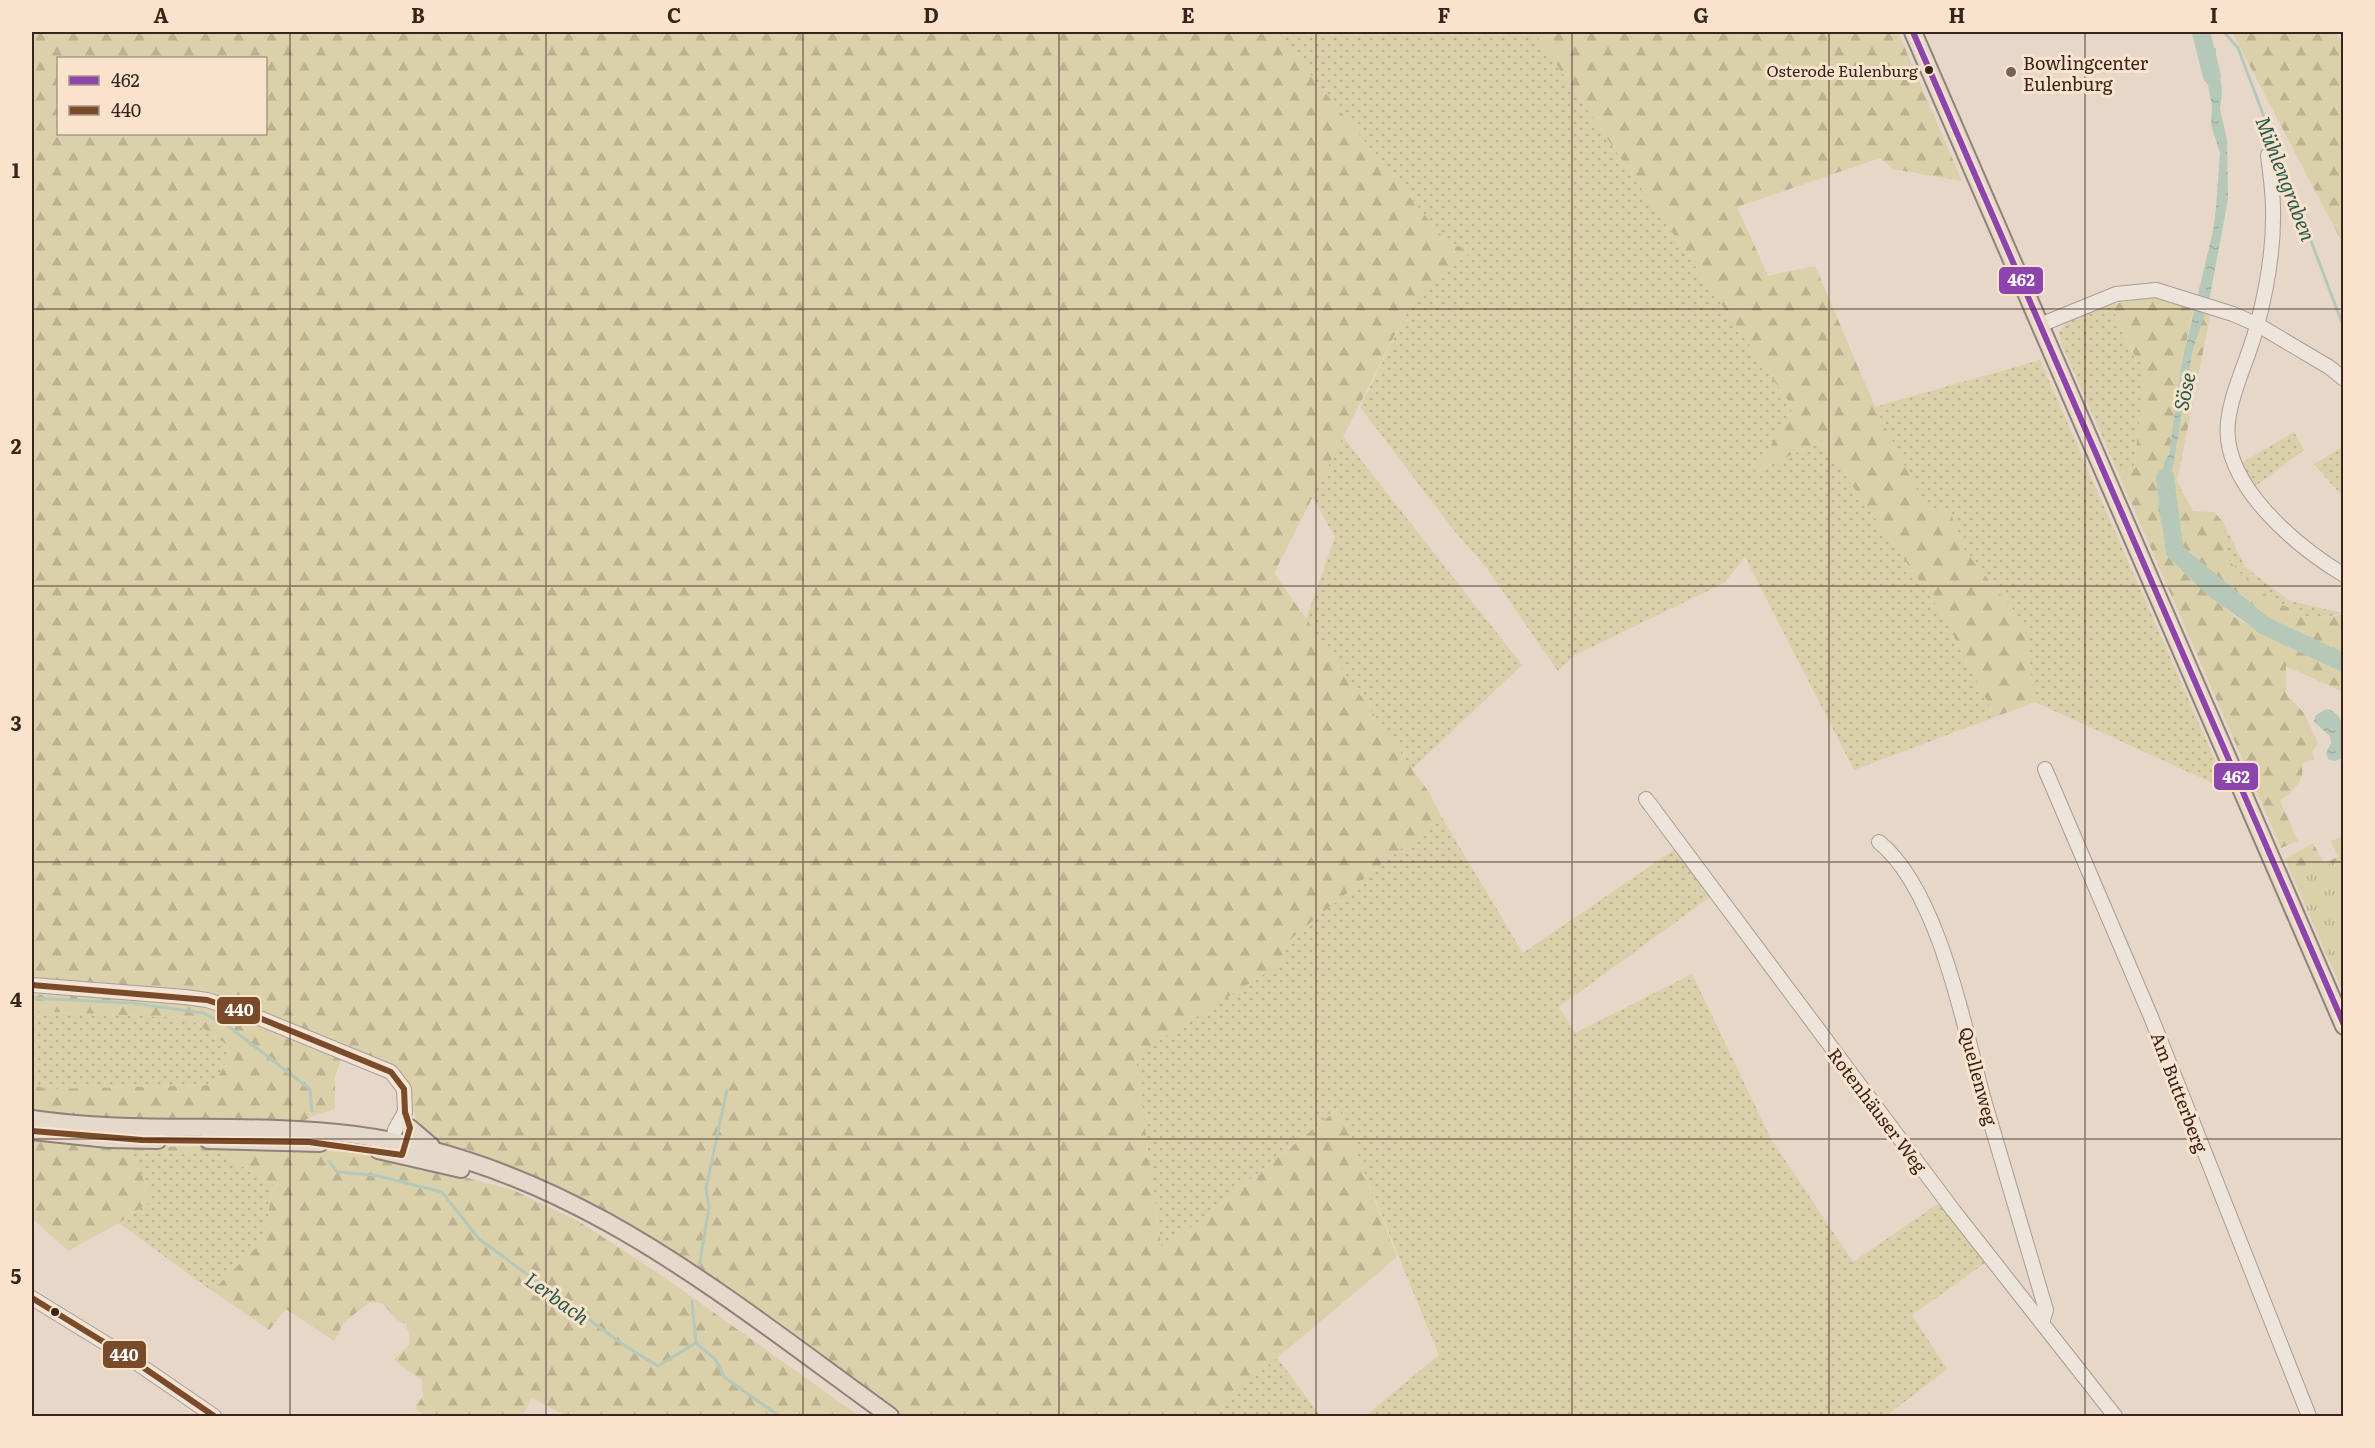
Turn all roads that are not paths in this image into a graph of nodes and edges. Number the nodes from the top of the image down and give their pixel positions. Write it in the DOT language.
graph roads {
  1 [pos="1913,32"];
  2 [pos="2268,155"];
  3 [pos="2044,323"];
  4 [pos="2258,325"];
  5 [pos="2343,379"];
  6 [pos="2343,575"];
  7 [pos="2045,769"];
  8 [pos="1646,799"];
  9 [pos="1879,842"];
  10 [pos="32,984"];
  11 [pos="2343,1026"];
  12 [pos="32,1119"];
  13 [pos="32,1131"];
  14 [pos="401,1138"];
  15 [pos="32,1298"];
  16 [pos="2042,1323"];
  17 [pos="214,1416"];
  18 [pos="874,1416"];
  19 [pos="890,1416"];
  20 [pos="2115,1416"];
  21 [pos="2309,1416"];
  1 -- 3 [label="main road"];
  2 -- 4 [label="street"];
  3 -- 4 [label="street"];
  3 -- 11 [label="main road"];
  4 -- 5 [label="street"];
  4 -- 6 [label="street"];
  7 -- 21 [label="street, Am Butterberg"];
  8 -- 16 [label="street, Rotenhäuser Weg"];
  9 -- 16 [label="street, Quellenweg"];
  10 -- 14 [label="street"];
  12 -- 14 [label="main road"];
  13 -- 14 [label="main road"];
  14 -- 18 [label="main road"];
  14 -- 19 [label="main road"];
  15 -- 17 [label="street"];
  16 -- 20 [label="street, Rotenhäuser Weg"];
}
